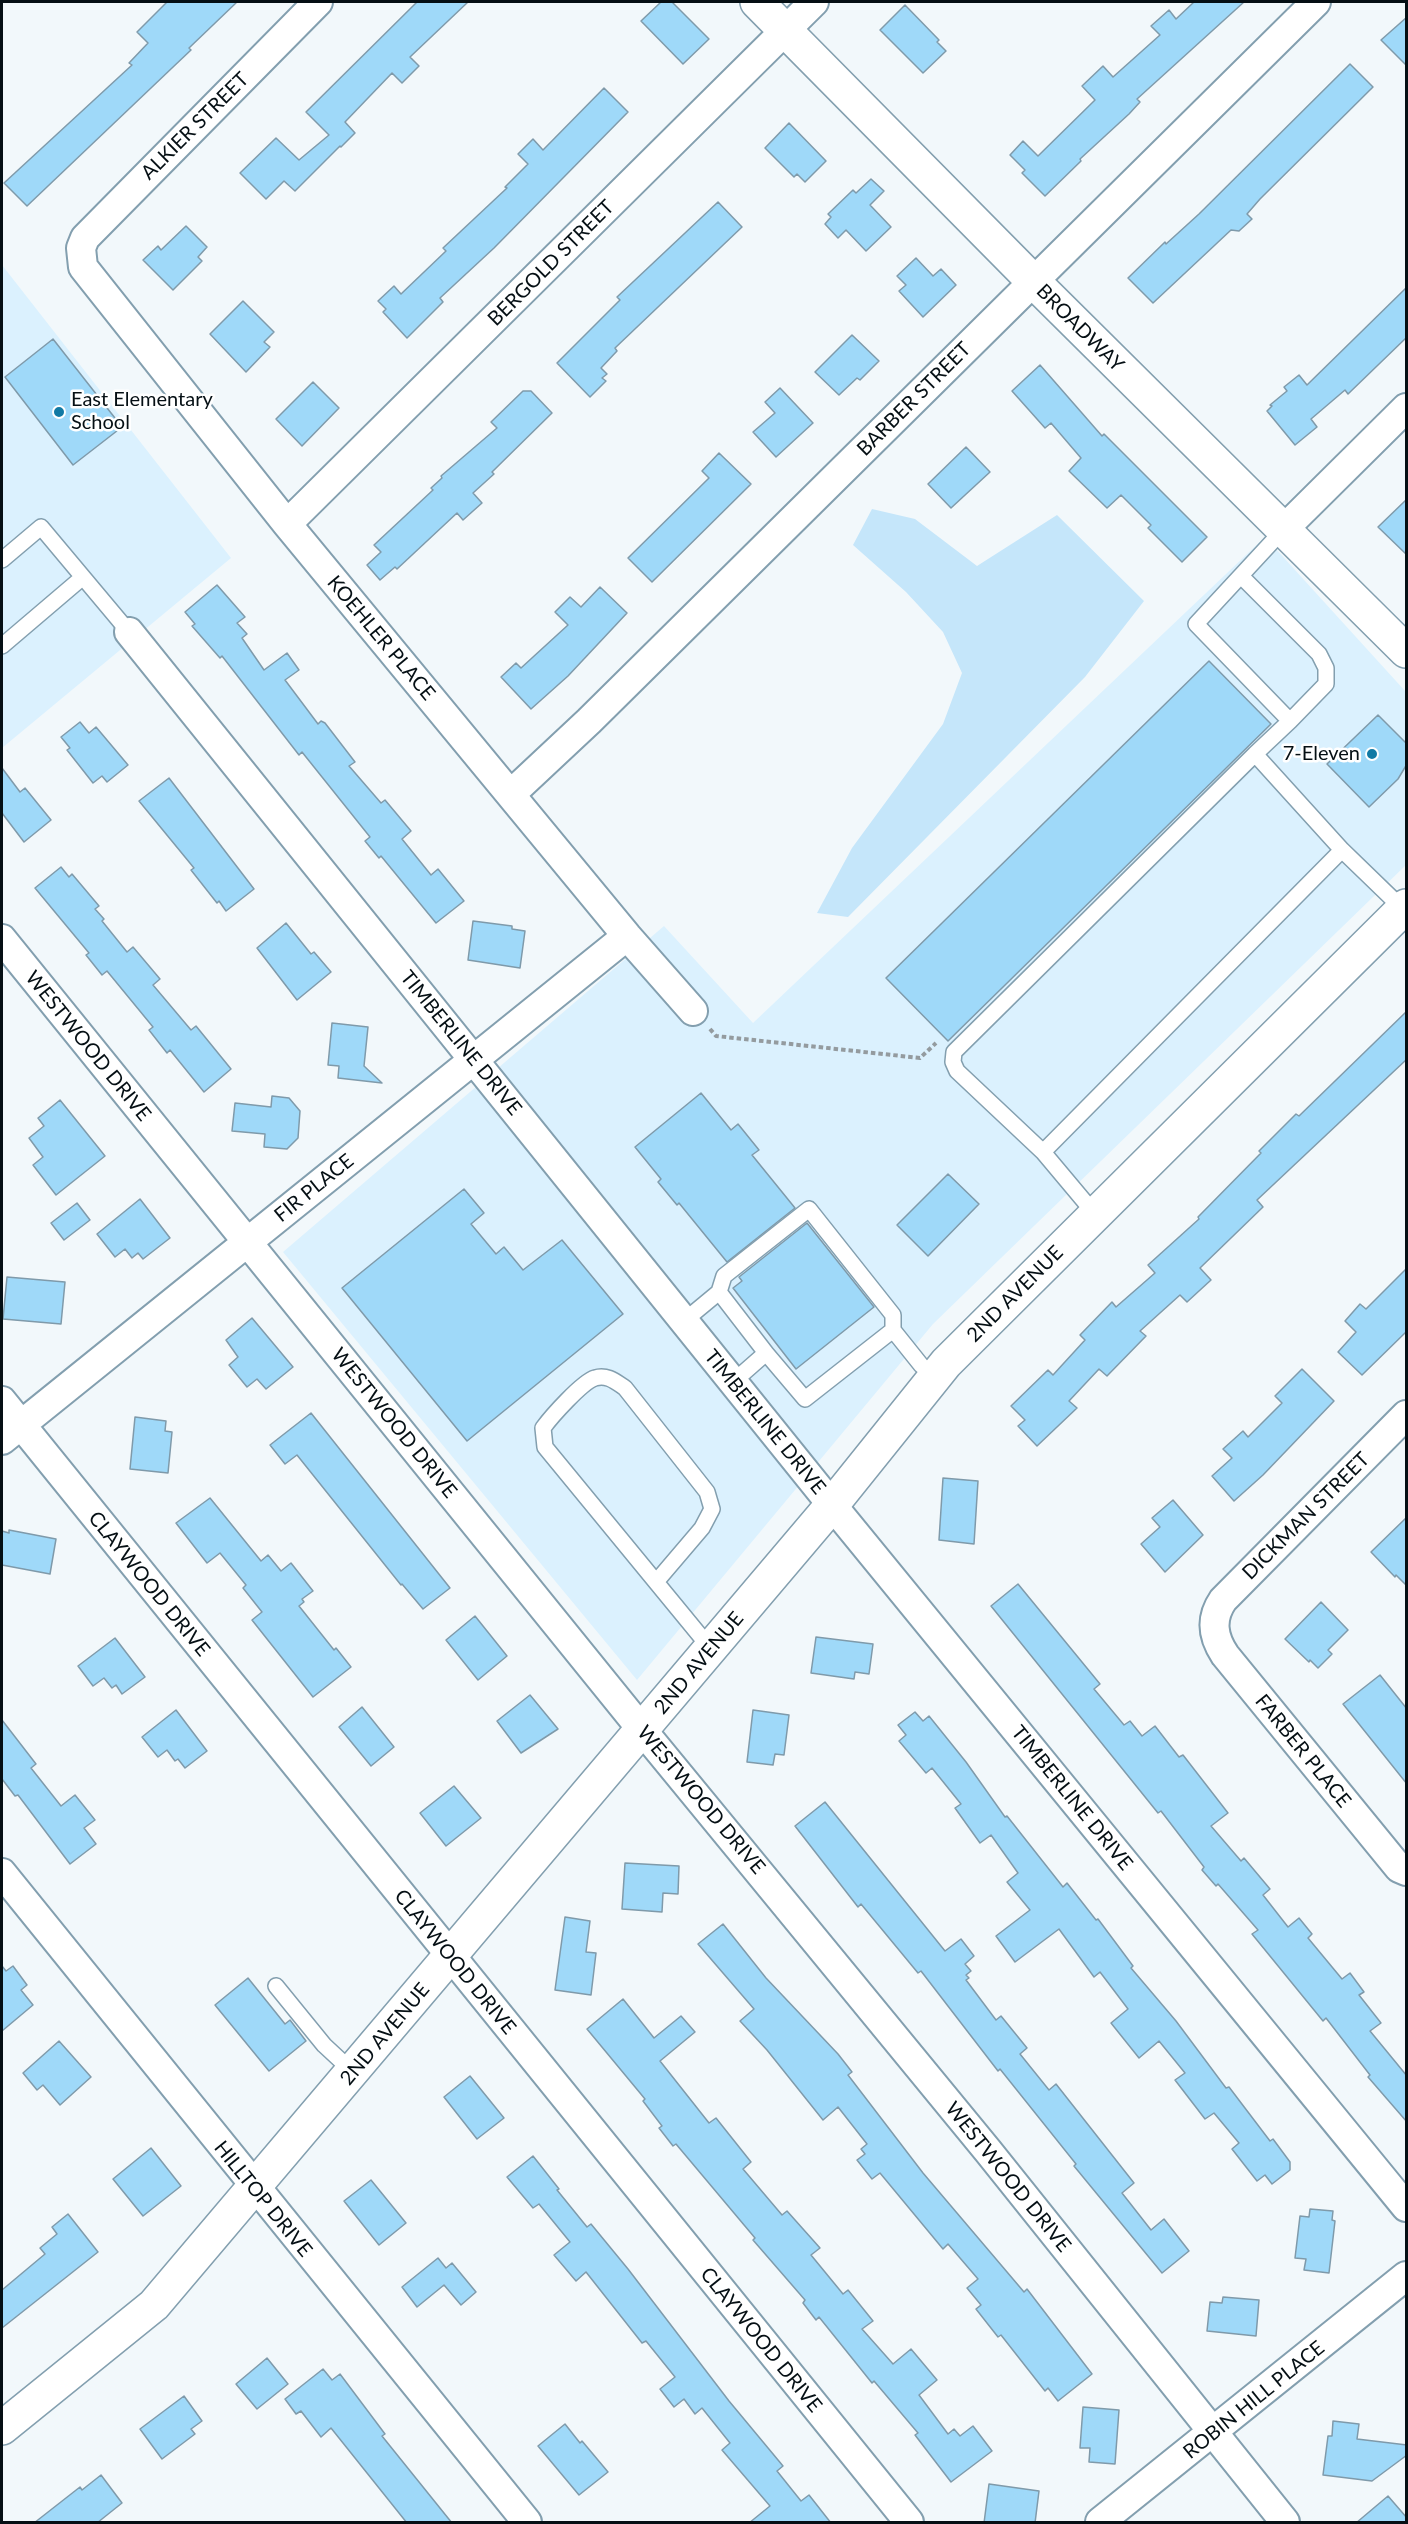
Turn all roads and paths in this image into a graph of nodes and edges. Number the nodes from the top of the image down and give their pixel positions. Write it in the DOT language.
graph roads {
  1 [pos="318,2"];
  2 [pos="757,2"];
  3 [pos="814,2"];
  4 [pos="1316,2"];
  5 [pos="786,30"];
  6 [pos="81,256"];
  7 [pos="1033,281"];
  8 [pos="1407,408"];
  9 [pos="286,524"];
  10 [pos="1284,529"];
  11 [pos="2,560"];
  12 [pos="1241,576"];
  13 [pos="83,577"];
  14 [pos="129,632"];
  15 [pos="2,646"];
  16 [pos="1407,651"];
  17 [pos="1290,721"];
  18 [pos="1255,754"];
  19 [pos="511,794"];
  20 [pos="1342,850"];
  21 [pos="1405,907"];
  22 [pos="627,936"];
  23 [pos="2,939"];
  24 [pos="693,1011"];
  25 [pos="936,1043"];
  26 [pos="474,1059"];
  27 [pos="1043,1152"];
  28 [pos="1095,1214"];
  29 [pos="247,1242"];
  30 [pos="719,1292"];
  31 [pos="684,1321"];
  32 [pos="893,1330"];
  33 [pos="766,1353"];
  34 [pos="934,1377"];
  35 [pos="733,1382"];
  36 [pos="2,1401"];
  37 [pos="1407,1415"];
  38 [pos="11,1432"];
  39 [pos="832,1505"];
  40 [pos="656,1581"];
  41 [pos="1214,1623"];
  42 [pos="711,1648"];
  43 [pos="643,1731"];
  44 [pos="1407,1870"];
  45 [pos="2,1873"];
  46 [pos="451,1957"];
  47 [pos="276,1986"];
  48 [pos="353,2072"];
  49 [pos="254,2188"];
  50 [pos="1407,2207"];
  51 [pos="1407,2276"];
  52 [pos="2,2428"];
  53 [pos="1213,2433"];
  54 [pos="527,2523"];
  55 [pos="909,2523"];
  56 [pos="1100,2523"];
  57 [pos="1285,2523"];
  1 -- 6 [label="street, ALKIER STREET"];
  2 -- 5 [label="street, BROADWAY"];
  3 -- 5 [label="street, BERGOLD STREET"];
  4 -- 7 [label="street, BARBER STREET"];
  5 -- 7 [label="street, BROADWAY"];
  5 -- 9 [label="street, BERGOLD STREET"];
  6 -- 9 [label="street, KOEHLER PLACE"];
  7 -- 10 [label="street, BROADWAY"];
  7 -- 19 [label="street, BARBER STREET"];
  8 -- 10 [label="street"];
  9 -- 19 [label="street, KOEHLER PLACE"];
  10 -- 12 [label="lane"];
  10 -- 16 [label="street, BROADWAY"];
  11 -- 13 [label="lane"];
  12 -- 17 [label="lane"];
  12 -- 17 [label="lane"];
  13 -- 14 [label="lane"];
  13 -- 15 [label="lane"];
  14 -- 26 [label="street, TIMBERLINE DRIVE"];
  17 -- 18 [label="lane"];
  18 -- 20 [label="lane"];
  18 -- 27 [label="lane"];
  19 -- 22 [label="street, KOEHLER PLACE"];
  20 -- 21 [label="lane"];
  20 -- 27 [label="lane"];
  21 -- 28 [label="street, 2ND AVENUE"];
  22 -- 24 [label="street, KOEHLER PLACE"];
  22 -- 26 [label="street, FIR PLACE"];
  23 -- 29 [label="street, WESTWOOD DRIVE"];
  24 -- 25 [label="path"];
  26 -- 29 [label="street, FIR PLACE"];
  26 -- 31 [label="street, TIMBERLINE DRIVE"];
  27 -- 28 [label="lane"];
  28 -- 34 [label="street, 2ND AVENUE"];
  29 -- 38 [label="street, FIR PLACE"];
  29 -- 43 [label="street, WESTWOOD DRIVE"];
  30 -- 31 [label="lane"];
  30 -- 32 [label="lane"];
  30 -- 33 [label="lane"];
  31 -- 35 [label="street, TIMBERLINE DRIVE"];
  32 -- 33 [label="lane"];
  32 -- 34 [label="lane"];
  33 -- 35 [label="lane"];
  34 -- 39 [label="street, 2ND AVENUE"];
  35 -- 39 [label="street, TIMBERLINE DRIVE"];
  36 -- 38 [label="street, CLAYWOOD DRIVE"];
  37 -- 41 [label="street, DICKMAN STREET"];
  38 -- 46 [label="street, CLAYWOOD DRIVE"];
  39 -- 42 [label="street, 2ND AVENUE"];
  39 -- 50 [label="street, TIMBERLINE DRIVE"];
  40 -- 40 [label="lane"];
  40 -- 42 [label="lane"];
  41 -- 44 [label="street, FARBER PLACE"];
  42 -- 43 [label="street, 2ND AVENUE"];
  43 -- 46 [label="street, 2ND AVENUE"];
  43 -- 53 [label="street, WESTWOOD DRIVE"];
  45 -- 49 [label="street, HILLTOP DRIVE"];
  46 -- 48 [label="street, 2ND AVENUE"];
  46 -- 55 [label="street, CLAYWOOD DRIVE"];
  47 -- 48 [label="lane"];
  48 -- 49 [label="street, 2ND AVENUE"];
  49 -- 52 [label="street, 2ND AVENUE"];
  49 -- 54 [label="street, HILLTOP DRIVE"];
  51 -- 53 [label="street, ROBIN HILL PLACE"];
  53 -- 56 [label="street, ROBIN HILL PLACE"];
  53 -- 57 [label="street, WESTWOOD DRIVE"];
}
